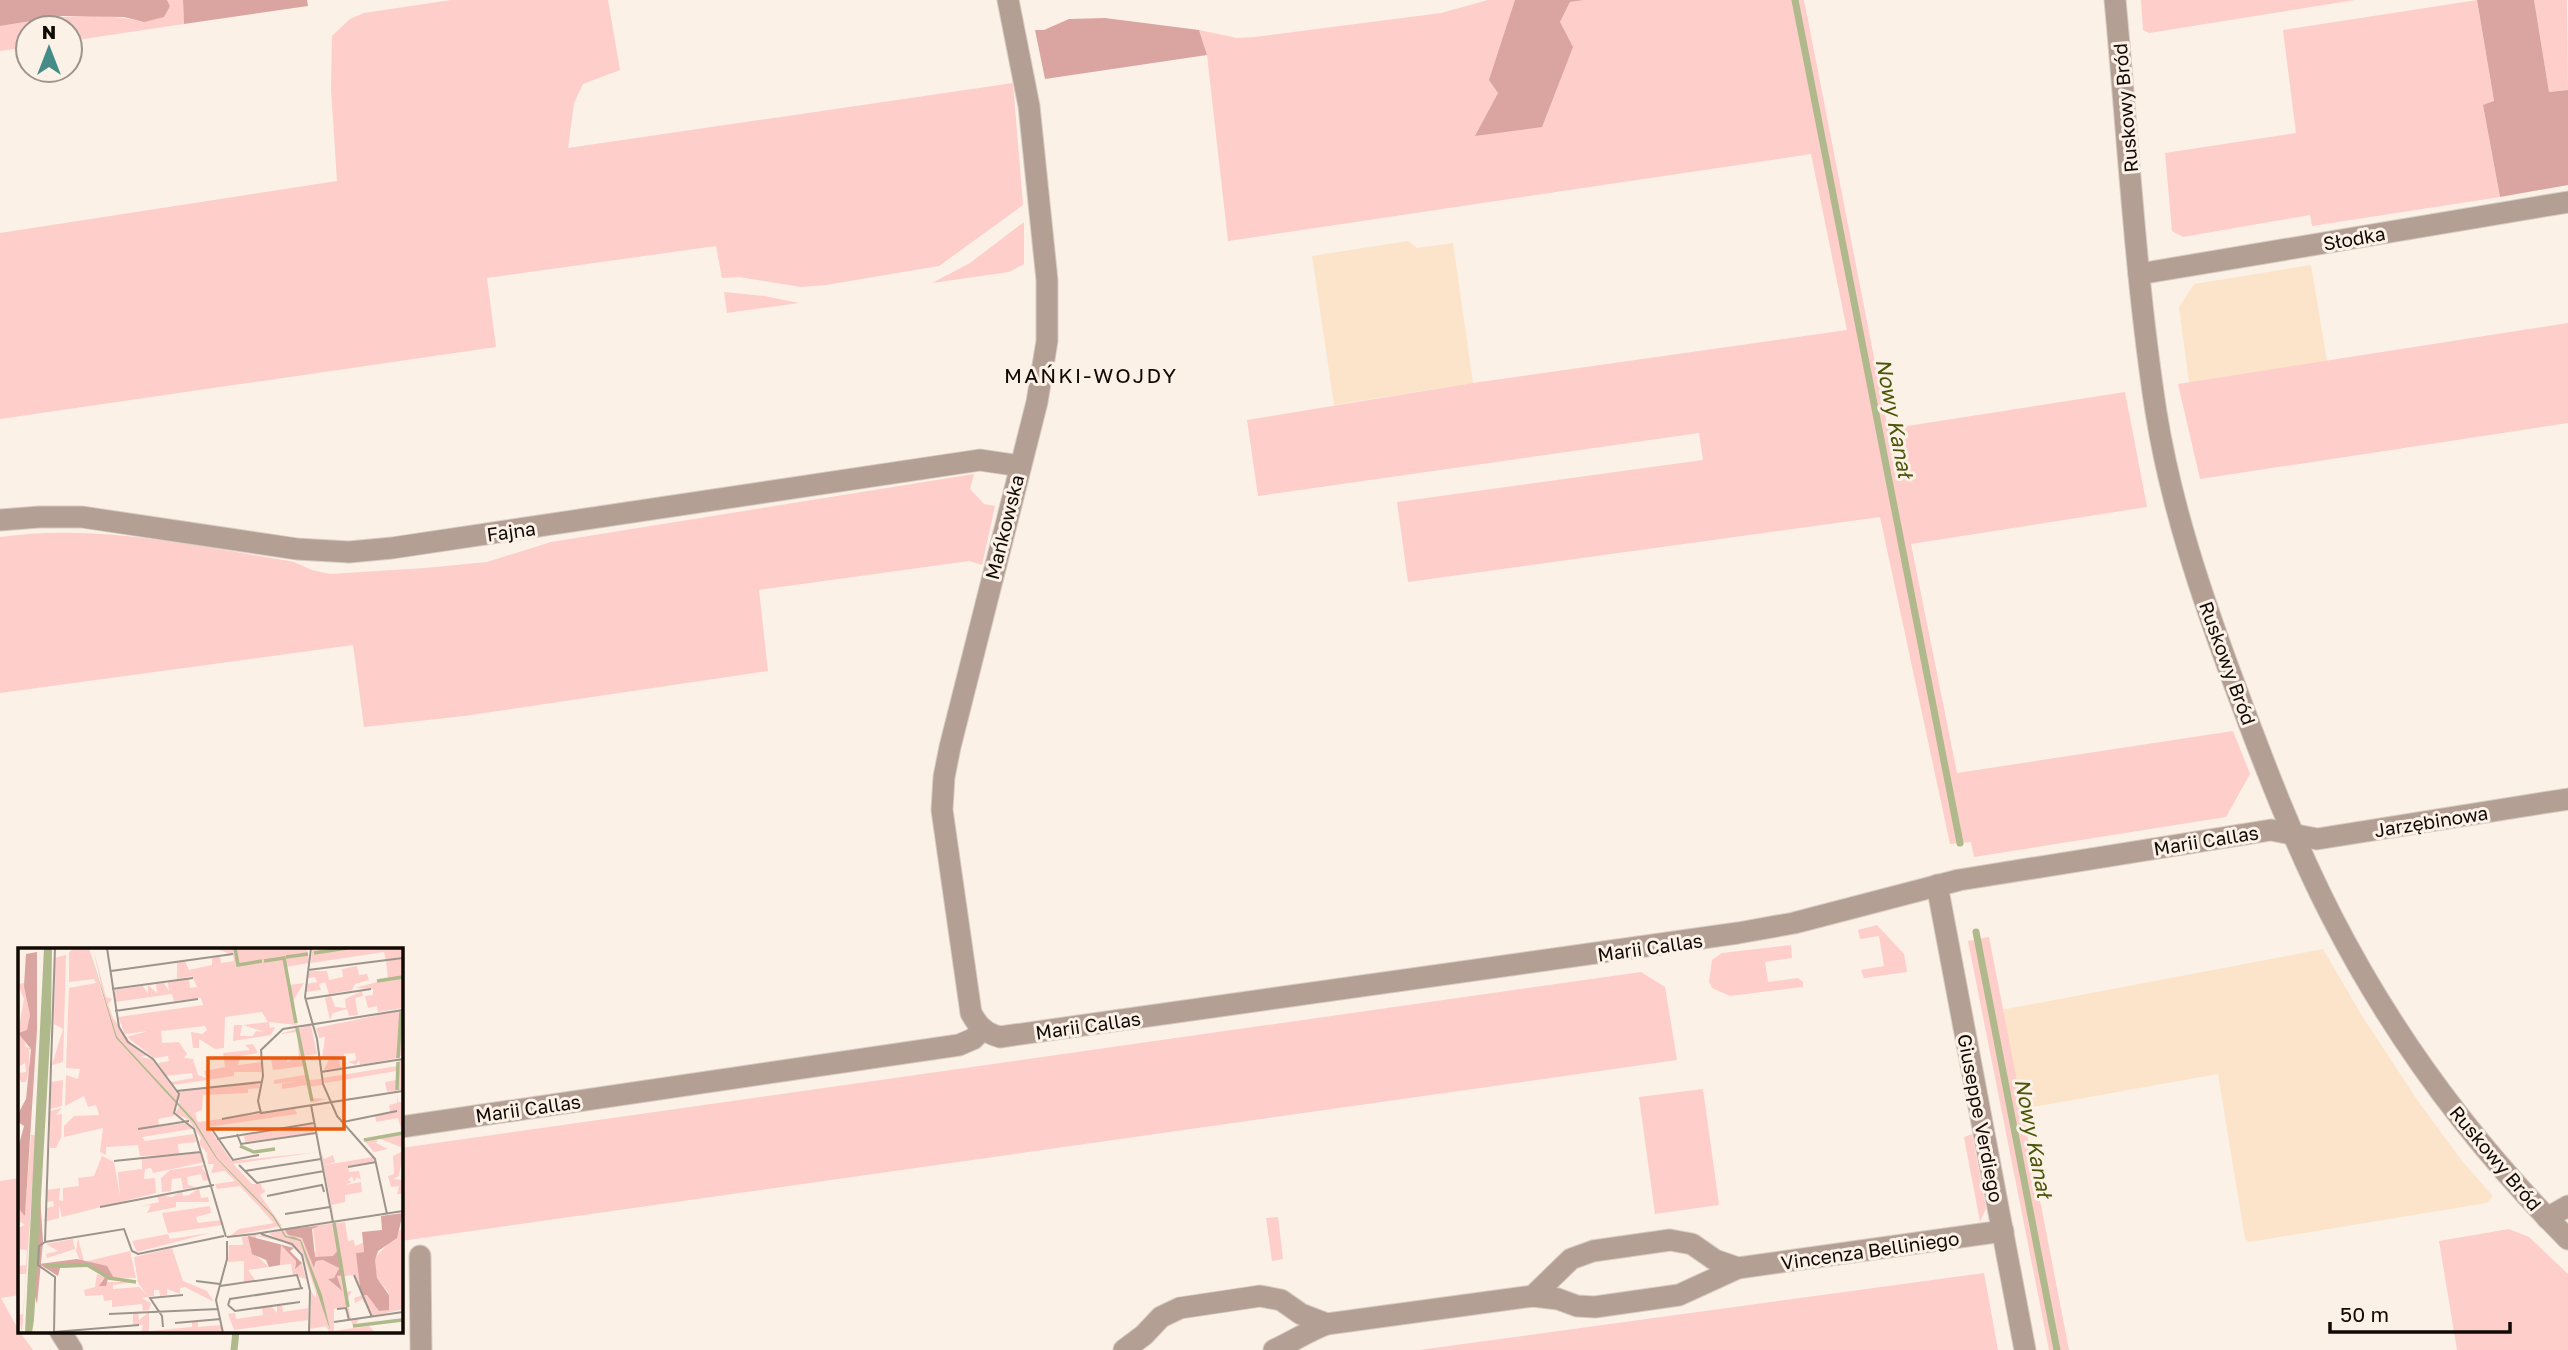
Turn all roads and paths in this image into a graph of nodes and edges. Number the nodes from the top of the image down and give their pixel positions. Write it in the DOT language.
graph roads {
  1 [pos="1008,0"];
  2 [pos="2115,0"];
  3 [pos="2568,202"];
  4 [pos="2139,274"];
  5 [pos="1020,466"];
  6 [pos="0,520"];
  7 [pos="2568,799"];
  8 [pos="2294,834"];
  9 [pos="1937,886"];
  10 [pos="992,1033"];
  11 [pos="402,1127"];
  12 [pos="2568,1206"];
  13 [pos="2547,1218"];
  14 [pos="2003,1231"];
  15 [pos="2568,1239"];
  16 [pos="420,1256"];
  17 [pos="1738,1268"];
  18 [pos="1533,1296"];
  19 [pos="1326,1324"];
  20 [pos="61,1332"];
  21 [pos="72,1350"];
  22 [pos="421,1350"];
  23 [pos="1124,1350"];
  24 [pos="1274,1350"];
  25 [pos="2025,1350"];
  1 -- 5 [label="street, Mańkowska"];
  2 -- 4 [label="street, Ruskowy Bród"];
  3 -- 4 [label="street, Słodka"];
  4 -- 8 [label="street, Ruskowy Bród"];
  5 -- 6 [label="street, Fajna"];
  5 -- 10 [label="street, Mańkowska"];
  7 -- 8 [label="street, Jarzębinowa"];
  8 -- 9 [label="street, Marii Callas"];
  8 -- 13 [label="street, Ruskowy Bród"];
  9 -- 10 [label="street, Marii Callas"];
  9 -- 14 [label="street, Giuseppe Verdiego"];
  10 -- 11 [label="street, Marii Callas"];
  12 -- 13 [label="street"];
  13 -- 15 [label="street, Ruskowy Bród"];
  14 -- 17 [label="street, Vincenza Belliniego"];
  14 -- 25 [label="street, Giuseppe Verdiego"];
  16 -- 22 [label="street"];
  17 -- 18 [label="street, Vincenza Belliniego"];
  17 -- 18 [label="street"];
  18 -- 19 [label="street, Vincenza Belliniego"];
  19 -- 23 [label="street"];
  19 -- 24 [label="street, Vincenza Belliniego"];
  20 -- 21 [label="street"];
}
